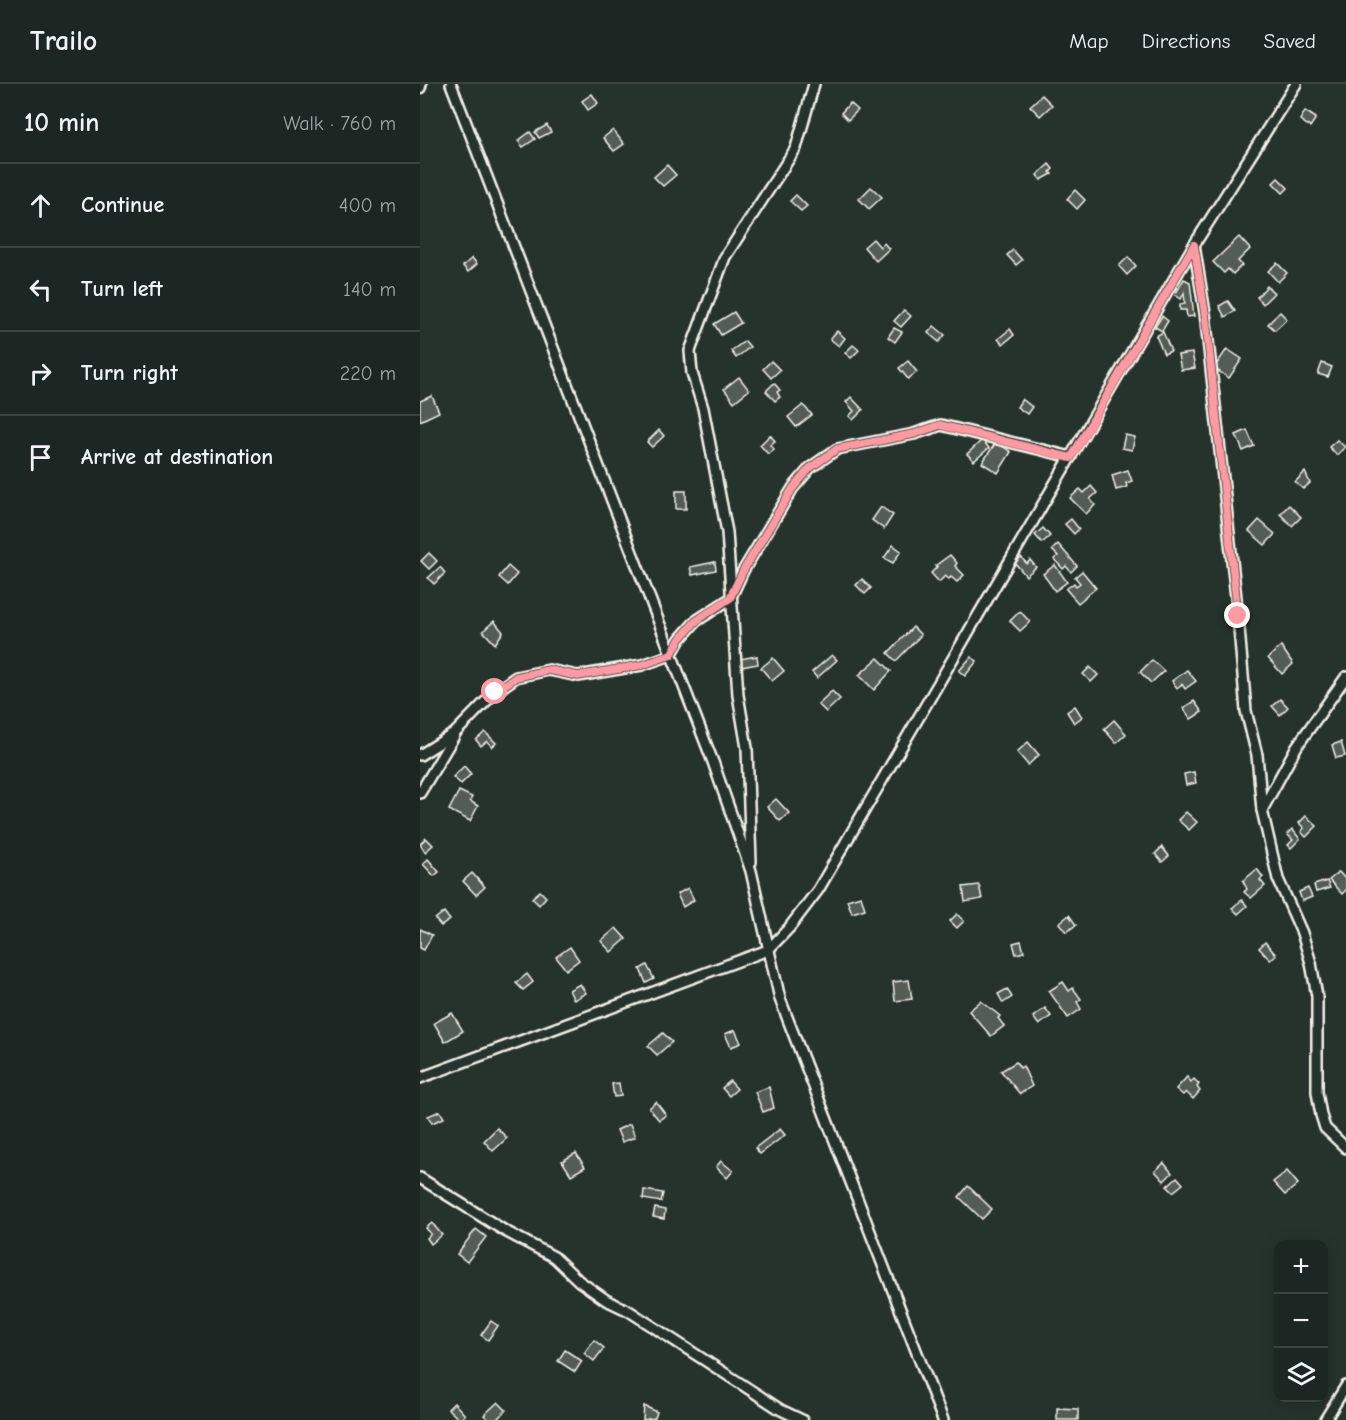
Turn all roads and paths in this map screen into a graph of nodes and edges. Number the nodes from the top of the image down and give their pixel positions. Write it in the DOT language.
graph roads {
  1 [pos="451,84"];
  2 [pos="814,84"];
  3 [pos="1296,84"];
  4 [pos="1194,245"];
  5 [pos="1071,458"];
  6 [pos="730,598"];
  7 [pos="671,655"];
  8 [pos="1346,677"];
  9 [pos="455,734"];
  10 [pos="420,755"];
  11 [pos="420,793"];
  12 [pos="1262,810"];
  13 [pos="751,871"];
  14 [pos="768,950"];
  15 [pos="420,1078"];
  16 [pos="1346,1148"];
  17 [pos="420,1178"];
  18 [pos="1346,1386"];
  19 [pos="802,1420"];
  20 [pos="943,1420"];
  21 [pos="1325,1420"];
  1 -- 7 [label="street"];
  2 -- 6 [label="street"];
  3 -- 4 [label="street"];
  4 -- 5 [label="street"];
  4 -- 12 [label="street"];
  5 -- 6 [label="street"];
  5 -- 14 [label="street"];
  6 -- 7 [label="street"];
  6 -- 13 [label="street"];
  7 -- 9 [label="street"];
  7 -- 13 [label="street"];
  8 -- 12 [label="street"];
  9 -- 10 [label="street"];
  9 -- 11 [label="street"];
  12 -- 16 [label="street"];
  13 -- 14 [label="street"];
  14 -- 15 [label="street"];
  14 -- 20 [label="street"];
  17 -- 19 [label="street"];
  18 -- 21 [label="street"];
}
